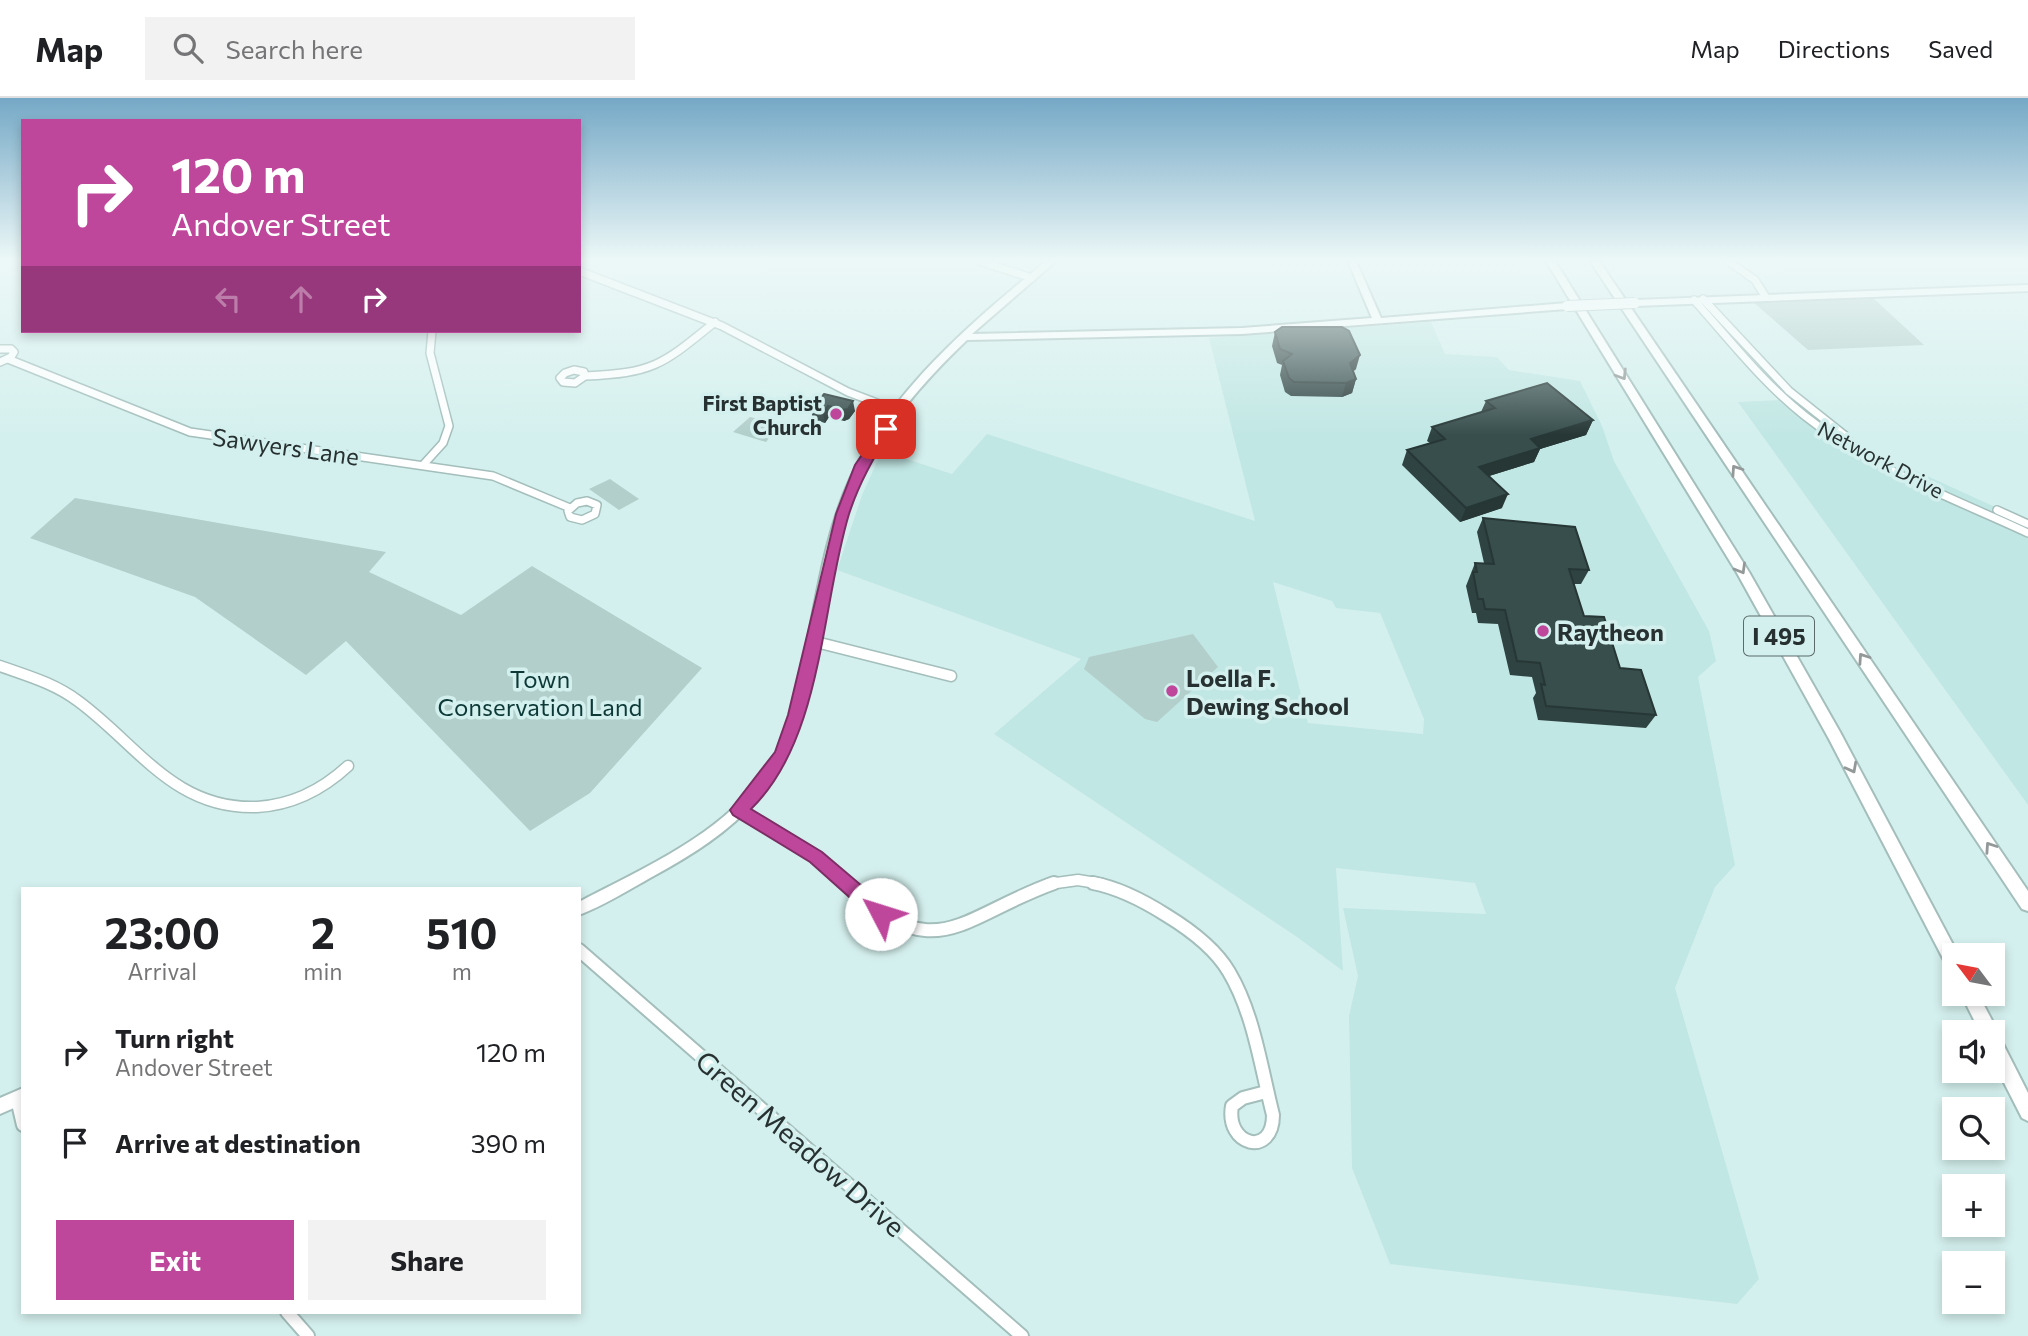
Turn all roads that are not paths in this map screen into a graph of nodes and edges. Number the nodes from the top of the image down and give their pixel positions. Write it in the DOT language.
graph roads {
  1 [pos="706,319"];
  2 [pos="984,319"];
  3 [pos="1394,319"];
  4 [pos="1586,319"];
  5 [pos="1633,319"];
  6 [pos="1714,319"];
  7 [pos="1717,319"];
  8 [pos="1377,320"];
  9 [pos="715,322"];
  10 [pos="432,333"];
  11 [pos="963,337"];
  12 [pos="0,349"];
  13 [pos="4,361"];
  14 [pos="585,376"];
  15 [pos="898,411"];
  16 [pos="424,465"];
  17 [pos="570,508"];
  18 [pos="2028,524"];
  19 [pos="2028,533"];
  20 [pos="812,641"];
  21 [pos="0,666"];
  22 [pos="951,676"];
  23 [pos="348,766"];
  24 [pos="739,810"];
  25 [pos="2028,904"];
  26 [pos="581,908"];
  27 [pos="1944,943"];
  28 [pos="581,952"];
  29 [pos="2005,1066"];
  30 [pos="1266,1092"];
  31 [pos="20,1098"];
  32 [pos="0,1106"];
  33 [pos="2028,1112"];
  34 [pos="289,1314"];
  35 [pos="308,1336"];
  36 [pos="1022,1336"];
  1 -- 9 [label="street"];
  2 -- 11 [label="main road"];
  3 -- 8 [label="main road, bridge"];
  4 -- 27 [label="highway, I 495, one-way"];
  25 -- 5 [label="highway, I 495, one-way"];
  6 -- 19 [label="street, Network Drive"];
  7 -- 18 [label="street, Network Drive"];
  8 -- 11 [label="main road"];
  9 -- 14 [label="street"];
  9 -- 15 [label="street"];
  10 -- 16 [label="street"];
  11 -- 15 [label="main road"];
  12 -- 13 [label="street, Sawyers Lane"];
  13 -- 16 [label="street, Sawyers Lane"];
  15 -- 20 [label="main road"];
  16 -- 17 [label="street, Sawyers Lane"];
  20 -- 22 [label="street"];
  20 -- 24 [label="main road"];
  21 -- 23 [label="street"];
  24 -- 26 [label="main road"];
  24 -- 30 [label="street"];
  28 -- 36 [label="street, Green Meadow Drive"];
  29 -- 33 [label="highway"];
  30 -- 30 [label="street"];
  31 -- 32 [label="main road"];
  34 -- 35 [label="street"];
}
